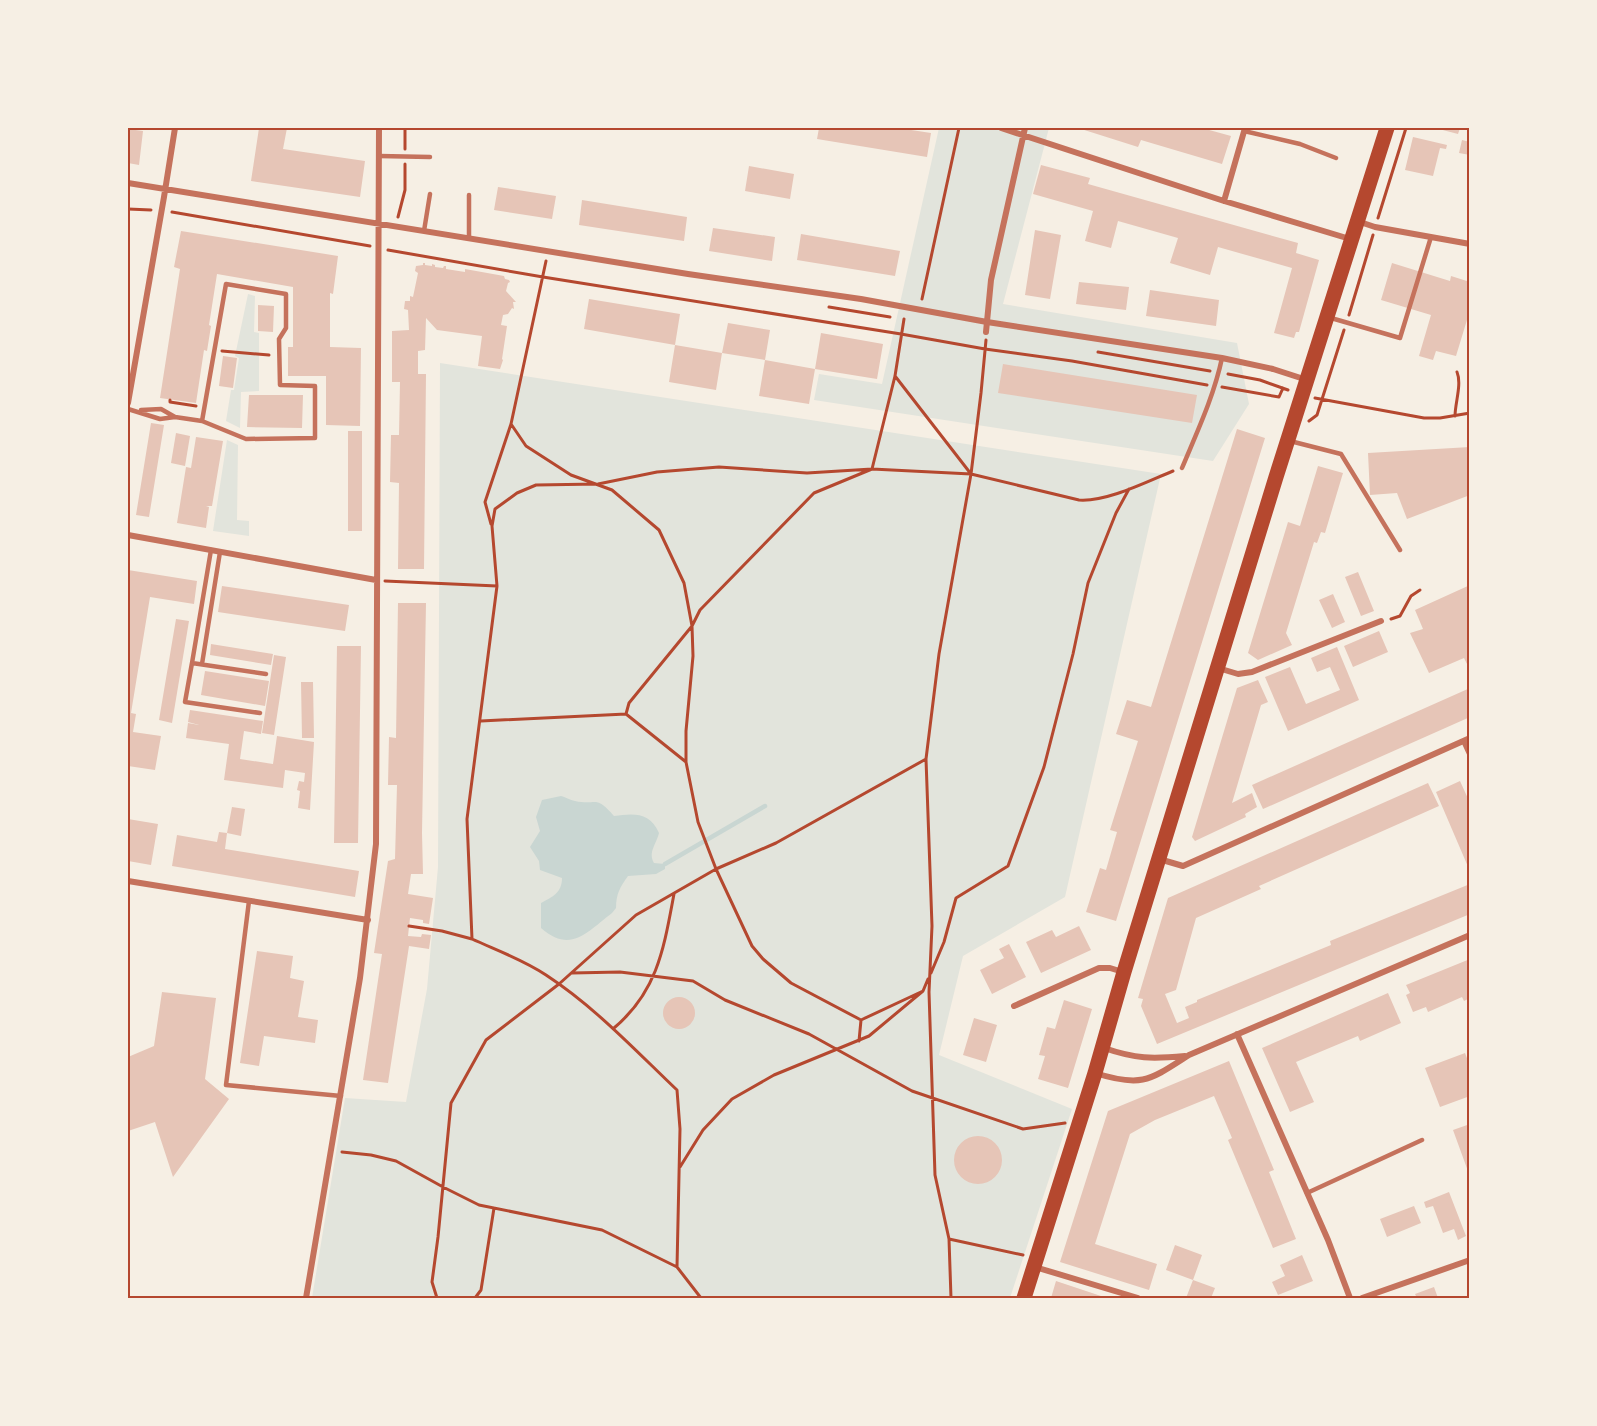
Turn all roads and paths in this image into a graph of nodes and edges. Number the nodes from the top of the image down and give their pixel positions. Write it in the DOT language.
graph roads {
  1 [pos="175,128"];
  2 [pos="379,128"];
  3 [pos="959,128"];
  4 [pos="1001,128"];
  5 [pos="1025,128"];
  6 [pos="1387,128"];
  7 [pos="1406,128"];
  8 [pos="1245,129"];
  9 [pos="1023,136"];
  10 [pos="379,156"];
  11 [pos="430,157"];
  12 [pos="1336,158"];
  13 [pos="128,183"];
  14 [pos="166,188"];
  15 [pos="429,194"];
  16 [pos="469,195"];
  17 [pos="1224,201"];
  18 [pos="128,209"];
  19 [pos="162,210"];
  20 [pos="1357,221"];
  21 [pos="380,224"];
  22 [pos="1375,227"];
  23 [pos="424,231"];
  24 [pos="1431,237"];
  25 [pos="469,238"];
  26 [pos="1351,240"];
  27 [pos="1470,244"];
  28 [pos="380,248"];
  29 [pos="546,261"];
  30 [pos="543,277"];
  31 [pos="920,310"];
  32 [pos="1328,317"];
  33 [pos="903,319"];
  34 [pos="987,322"];
  35 [pos="1347,322"];
  36 [pos="987,332"];
  37 [pos="901,334"];
  38 [pos="985,349"];
  39 [pos="214,350"];
  40 [pos="1091,350"];
  41 [pos="280,356"];
  42 [pos="1222,358"];
  43 [pos="1219,372"];
  44 [pos="1457,372"];
  45 [pos="895,376"];
  46 [pos="1214,386"];
  47 [pos="1306,388"];
  48 [pos="170,400"];
  49 [pos="1322,400"];
  50 [pos="128,403"];
  51 [pos="187,404"];
  52 [pos="128,409"];
  53 [pos="137,411"];
  54 [pos="1470,412"];
  55 [pos="1455,416"];
  56 [pos="175,417"];
  57 [pos="202,421"];
  58 [pos="511,424"];
  59 [pos="1288,441"];
  60 [pos="1182,468"];
  61 [pos="872,469"];
  62 [pos="971,474"];
  63 [pos="598,484"];
  64 [pos="1129,489"];
  65 [pos="492,526"];
  66 [pos="128,535"];
  67 [pos="211,550"];
  68 [pos="1400,550"];
  69 [pos="220,552"];
  70 [pos="376,580"];
  71 [pos="497,586"];
  72 [pos="1420,590"];
  73 [pos="1381,621"];
  74 [pos="692,626"];
  75 [pos="192,663"];
  76 [pos="202,664"];
  77 [pos="1218,668"];
  78 [pos="266,674"];
  79 [pos="260,713"];
  80 [pos="626,714"];
  81 [pos="481,721"];
  82 [pos="1467,739"];
  83 [pos="1470,754"];
  84 [pos="926,759"];
  85 [pos="686,762"];
  86 [pos="1159,859"];
  87 [pos="716,869"];
  88 [pos="128,881"];
  89 [pos="674,894"];
  90 [pos="249,901"];
  91 [pos="368,920"];
  92 [pos="409,926"];
  93 [pos="1470,935"];
  94 [pos="472,939"];
  95 [pos="1124,972"];
  96 [pos="571,973"];
  97 [pos="655,975"];
  98 [pos="930,976"];
  99 [pos="559,984"];
  100 [pos="923,991"];
  101 [pos="1014,1006"];
  102 [pos="861,1020"];
  103 [pos="614,1029"];
  104 [pos="1237,1034"];
  105 [pos="860,1041"];
  106 [pos="1102,1047"];
  107 [pos="837,1050"];
  108 [pos="1189,1055"];
  109 [pos="1095,1073"];
  110 [pos="341,1095"];
  111 [pos="934,1098"];
  112 [pos="1078,1127"];
  113 [pos="1422,1140"];
  114 [pos="332,1151"];
  115 [pos="680,1167"];
  116 [pos="442,1187"];
  117 [pos="1307,1193"];
  118 [pos="494,1208"];
  119 [pos="949,1239"];
  120 [pos="1470,1260"];
  121 [pos="1035,1262"];
  122 [pos="677,1267"];
  123 [pos="306,1299"];
  124 [pos="437,1299"];
  125 [pos="475,1299"];
  126 [pos="701,1299"];
  127 [pos="951,1299"];
  128 [pos="1024,1299"];
  129 [pos="1137,1299"];
  130 [pos="1350,1299"];
  131 [pos="1362,1299"];
  1 -- 14 [label="street"];
  2 -- 10 [label="street"];
  3 -- 31 [label="path"];
  4 -- 9 [label="street"];
  5 -- 9 [label="street"];
  6 -- 20 [label="main road"];
  7 -- 22 [label="path"];
  8 -- 12 [label="lane"];
  8 -- 17 [label="street"];
  9 -- 17 [label="street"];
  9 -- 34 [label="street"];
  10 -- 11 [label="lane"];
  10 -- 21 [label="street"];
  13 -- 14 [label="street"];
  14 -- 19 [label="street"];
  14 -- 21 [label="street"];
  15 -- 23 [label="lane"];
  16 -- 25 [label="lane"];
  17 -- 26 [label="street"];
  18 -- 19 [label="path"];
  19 -- 28 [label="path"];
  19 -- 50 [label="street"];
  20 -- 22 [label="street"];
  20 -- 26 [label="main road"];
  21 -- 23 [label="street"];
  21 -- 28 [label="street"];
  22 -- 24 [label="street"];
  22 -- 35 [label="path"];
  23 -- 25 [label="street"];
  24 -- 27 [label="street"];
  24 -- 35 [label="lane"];
  25 -- 31 [label="street"];
  26 -- 32 [label="main road"];
  28 -- 30 [label="path"];
  28 -- 70 [label="street"];
  29 -- 30 [label="path"];
  30 -- 37 [label="path"];
  30 -- 58 [label="path"];
  31 -- 34 [label="street"];
  32 -- 35 [label="lane"];
  32 -- 47 [label="main road"];
  33 -- 37 [label="path"];
  34 -- 36 [label="street"];
  34 -- 42 [label="street"];
  35 -- 49 [label="path"];
  36 -- 38 [label="path"];
  37 -- 38 [label="path"];
  37 -- 45 [label="path"];
  38 -- 46 [label="path"];
  38 -- 62 [label="path"];
  39 -- 41 [label="path"];
  39 -- 41 [label="lane"];
  39 -- 57 [label="lane"];
  40 -- 43 [label="path"];
  41 -- 57 [label="lane"];
  42 -- 43 [label="lane"];
  42 -- 47 [label="street"];
  43 -- 46 [label="lane"];
  43 -- 46 [label="path"];
  44 -- 55 [label="path"];
  45 -- 61 [label="path"];
  45 -- 62 [label="path"];
  46 -- 60 [label="lane"];
  47 -- 49 [label="path"];
  47 -- 59 [label="main road"];
  48 -- 51 [label="path"];
  49 -- 55 [label="path"];
  49 -- 59 [label="path"];
  52 -- 53 [label="lane"];
  53 -- 56 [label="lane"];
  53 -- 56 [label="lane"];
  54 -- 55 [label="path"];
  56 -- 57 [label="lane"];
  58 -- 63 [label="path"];
  58 -- 65 [label="path"];
  59 -- 68 [label="lane"];
  59 -- 77 [label="main road"];
  60 -- 64 [label="path"];
  61 -- 62 [label="path"];
  61 -- 63 [label="path"];
  61 -- 74 [label="path"];
  62 -- 64 [label="path"];
  62 -- 84 [label="path"];
  63 -- 65 [label="path"];
  63 -- 74 [label="path"];
  64 -- 98 [label="path"];
  65 -- 71 [label="path"];
  66 -- 67 [label="street"];
  67 -- 69 [label="street"];
  67 -- 75 [label="lane"];
  69 -- 70 [label="street"];
  69 -- 76 [label="lane"];
  70 -- 71 [label="path"];
  70 -- 91 [label="street"];
  71 -- 81 [label="path"];
  72 -- 73 [label="path"];
  73 -- 77 [label="street"];
  74 -- 80 [label="path"];
  74 -- 85 [label="path"];
  75 -- 76 [label="lane"];
  75 -- 79 [label="lane"];
  76 -- 78 [label="lane"];
  77 -- 86 [label="main road"];
  80 -- 81 [label="path"];
  80 -- 85 [label="path"];
  81 -- 94 [label="path"];
  82 -- 83 [label="street"];
  82 -- 86 [label="street"];
  84 -- 87 [label="path"];
  84 -- 98 [label="path"];
  85 -- 87 [label="path"];
  86 -- 95 [label="main road"];
  87 -- 89 [label="path"];
  87 -- 102 [label="path"];
  88 -- 90 [label="street"];
  89 -- 96 [label="path"];
  89 -- 97 [label="path"];
  90 -- 91 [label="street"];
  90 -- 110 [label="lane"];
  91 -- 110 [label="street"];
  92 -- 94 [label="path"];
  93 -- 104 [label="street"];
  94 -- 99 [label="path"];
  95 -- 101 [label="street"];
  95 -- 106 [label="main road"];
  96 -- 97 [label="path"];
  96 -- 99 [label="path"];
  97 -- 103 [label="path"];
  97 -- 107 [label="path"];
  98 -- 100 [label="path"];
  98 -- 111 [label="path"];
  99 -- 103 [label="path"];
  99 -- 116 [label="path"];
  100 -- 102 [label="path"];
  100 -- 105 [label="path"];
  102 -- 105 [label="path"];
  103 -- 115 [label="path"];
  104 -- 108 [label="street"];
  104 -- 117 [label="street"];
  105 -- 107 [label="path"];
  106 -- 108 [label="street"];
  106 -- 109 [label="main road"];
  107 -- 111 [label="path"];
  107 -- 115 [label="path"];
  108 -- 109 [label="street"];
  109 -- 112 [label="main road"];
  110 -- 114 [label="street"];
  111 -- 112 [label="path"];
  111 -- 119 [label="path"];
  112 -- 121 [label="main road"];
  113 -- 117 [label="lane"];
  114 -- 116 [label="path"];
  114 -- 123 [label="street"];
  115 -- 122 [label="path"];
  116 -- 118 [label="path"];
  116 -- 124 [label="path"];
  117 -- 130 [label="street"];
  118 -- 122 [label="path"];
  118 -- 125 [label="path"];
  119 -- 121 [label="path"];
  119 -- 127 [label="path"];
  120 -- 131 [label="street"];
  121 -- 128 [label="main road"];
  121 -- 129 [label="street"];
  122 -- 126 [label="path"];
}
